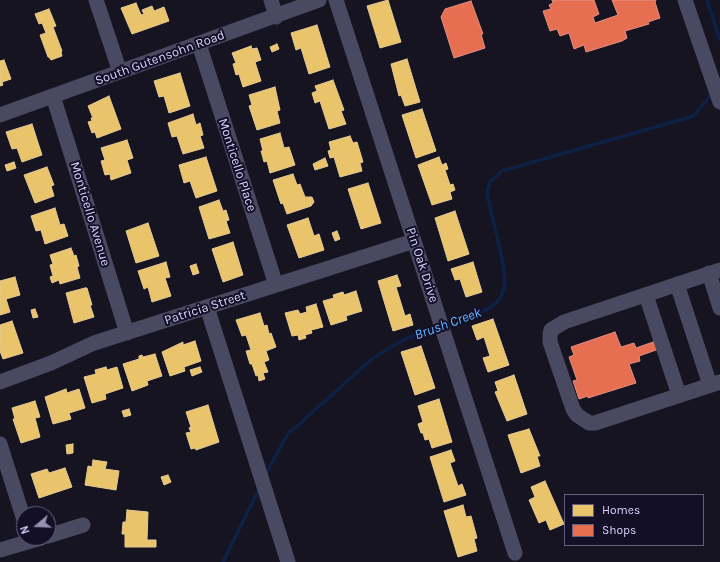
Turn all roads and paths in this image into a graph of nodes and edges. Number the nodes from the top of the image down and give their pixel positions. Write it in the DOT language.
graph roads {
  1 [pos="96,0"];
  2 [pos="271,0"];
  3 [pos="319,0"];
  4 [pos="336,0"];
  5 [pos="685,0"];
  6 [pos="276,17"];
  7 [pos="199,44"];
  8 [pos="120,72"];
  9 [pos="53,96"];
  10 [pos="720,102"];
  11 [pos="0,115"];
  12 [pos="414,241"];
  13 [pos="714,272"];
  14 [pos="676,284"];
  15 [pos="276,285"];
  16 [pos="646,295"];
  17 [pos="207,307"];
  18 [pos="720,308"];
  19 [pos="127,333"];
  20 [pos="0,382"];
  21 [pos="715,383"];
  22 [pos="679,395"];
  23 [pos="0,444"];
  24 [pos="20,506"];
  25 [pos="83,525"];
  26 [pos="56,533"];
  27 [pos="16,545"];
  28 [pos="0,550"];
  29 [pos="515,553"];
  30 [pos="288,562"];
  1 -- 8 [label="street"];
  2 -- 6 [label="street"];
  3 -- 6 [label="street, South Gutensohn Road"];
  4 -- 12 [label="street, Pin Oak Drive"];
  5 -- 10 [label="street"];
  6 -- 7 [label="street, South Gutensohn Road"];
  7 -- 8 [label="street, South Gutensohn Road"];
  7 -- 15 [label="street, Monticello Place"];
  8 -- 9 [label="street, South Gutensohn Road"];
  9 -- 11 [label="street, South Gutensohn Road"];
  9 -- 19 [label="street, Monticello Avenue"];
  12 -- 15 [label="street, Patricia Street"];
  12 -- 29 [label="street, Pin Oak Drive"];
  13 -- 14 [label="street"];
  13 -- 18 [label="street"];
  14 -- 16 [label="street"];
  14 -- 21 [label="street"];
  15 -- 17 [label="street, Patricia Street"];
  16 -- 22 [label="street"];
  16 -- 22 [label="street"];
  17 -- 19 [label="street, Patricia Street"];
  17 -- 30 [label="street"];
  19 -- 20 [label="street, Patricia Street"];
  21 -- 22 [label="street"];
  23 -- 24 [label="street"];
  25 -- 26 [label="street"];
  27 -- 28 [label="street"];
}
